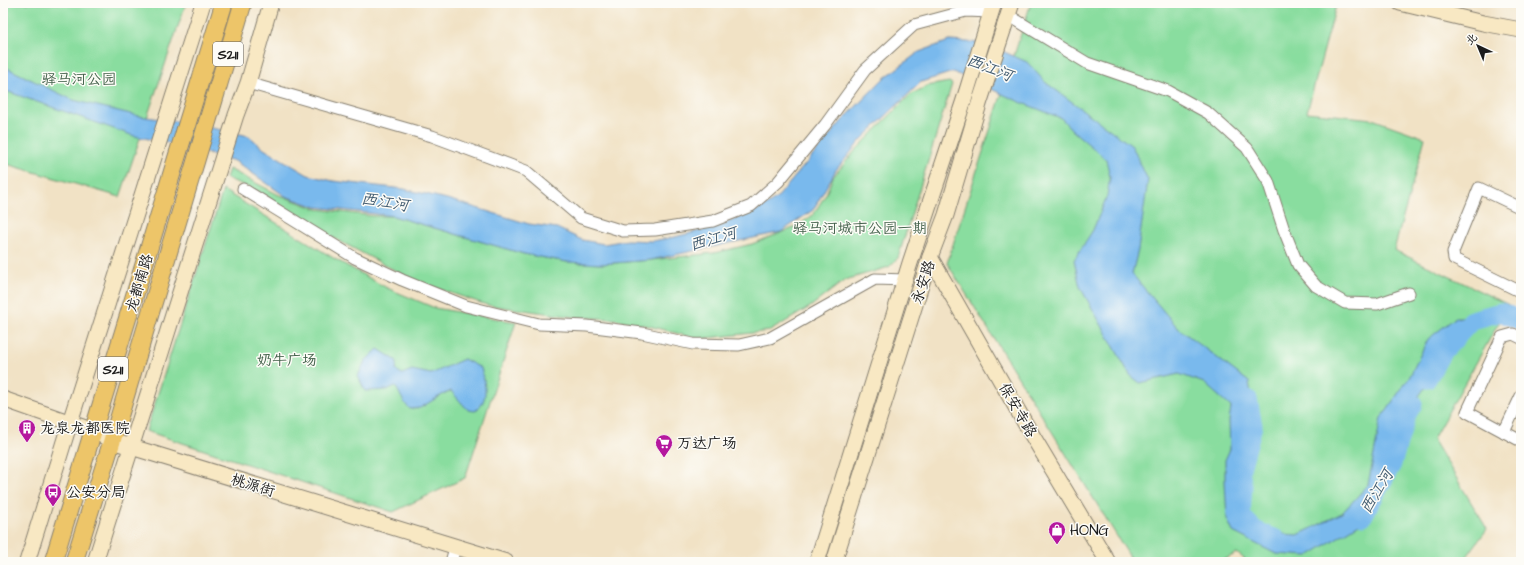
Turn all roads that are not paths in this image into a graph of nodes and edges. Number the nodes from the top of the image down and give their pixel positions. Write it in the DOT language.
graph roads {
  1 [pos="203,3"];
  2 [pos="224,3"];
  3 [pos="244,3"];
  4 [pos="271,3"];
  5 [pos="1400,3"];
  6 [pos="993,7"];
  7 [pos="1010,9"];
  8 [pos="1521,30"];
  9 [pos="248,83"];
  10 [pos="243,189"];
  11 [pos="1521,208"];
  12 [pos="930,257"];
  13 [pos="906,280"];
  14 [pos="1521,292"];
  15 [pos="1409,293"];
  16 [pos="1521,338"];
  17 [pos="1521,396"];
  18 [pos="3,399"];
  19 [pos="70,422"];
  20 [pos="94,431"];
  21 [pos="1504,432"];
  22 [pos="1521,441"];
  23 [pos="112,442"];
  24 [pos="131,448"];
  25 [pos="455,548"];
  26 [pos="28,562"];
  27 [pos="53,562"];
  28 [pos="74,562"];
  29 [pos="95,562"];
  30 [pos="451,562"];
  31 [pos="506,562"];
  32 [pos="817,562"];
  33 [pos="834,562"];
  34 [pos="1108,562"];
  1 -- 19 [label="street"];
  2 -- 20 [label="main road, 龙都南路 / S211"];
  3 -- 23 [label="main road, 龙都南路 / S211"];
  4 -- 9 [label="street"];
  5 -- 8 [label="street"];
  6 -- 9 [label="street"];
  6 -- 13 [label="street"];
  7 -- 12 [label="street, 永安路"];
  7 -- 15 [label="street"];
  9 -- 24 [label="street"];
  10 -- 13 [label="street"];
  11 -- 14 [label="street"];
  12 -- 33 [label="street, 永安路"];
  12 -- 34 [label="street, 保安寺路"];
  13 -- 32 [label="street"];
  16 -- 21 [label="street"];
  17 -- 21 [label="street"];
  18 -- 19 [label="street, 桃源街"];
  19 -- 20 [label="street, 桃源街"];
  19 -- 26 [label="street"];
  20 -- 23 [label="street, 桃源街"];
  20 -- 27 [label="main road, 龙都南路 / S211"];
  21 -- 22 [label="street"];
  23 -- 24 [label="street, 桃源街"];
  23 -- 28 [label="main road, 龙都南路 / S211"];
  24 -- 25 [label="street, 桃源街"];
  24 -- 29 [label="street"];
  25 -- 30 [label="street"];
  25 -- 31 [label="street, 桃源街"];
}
